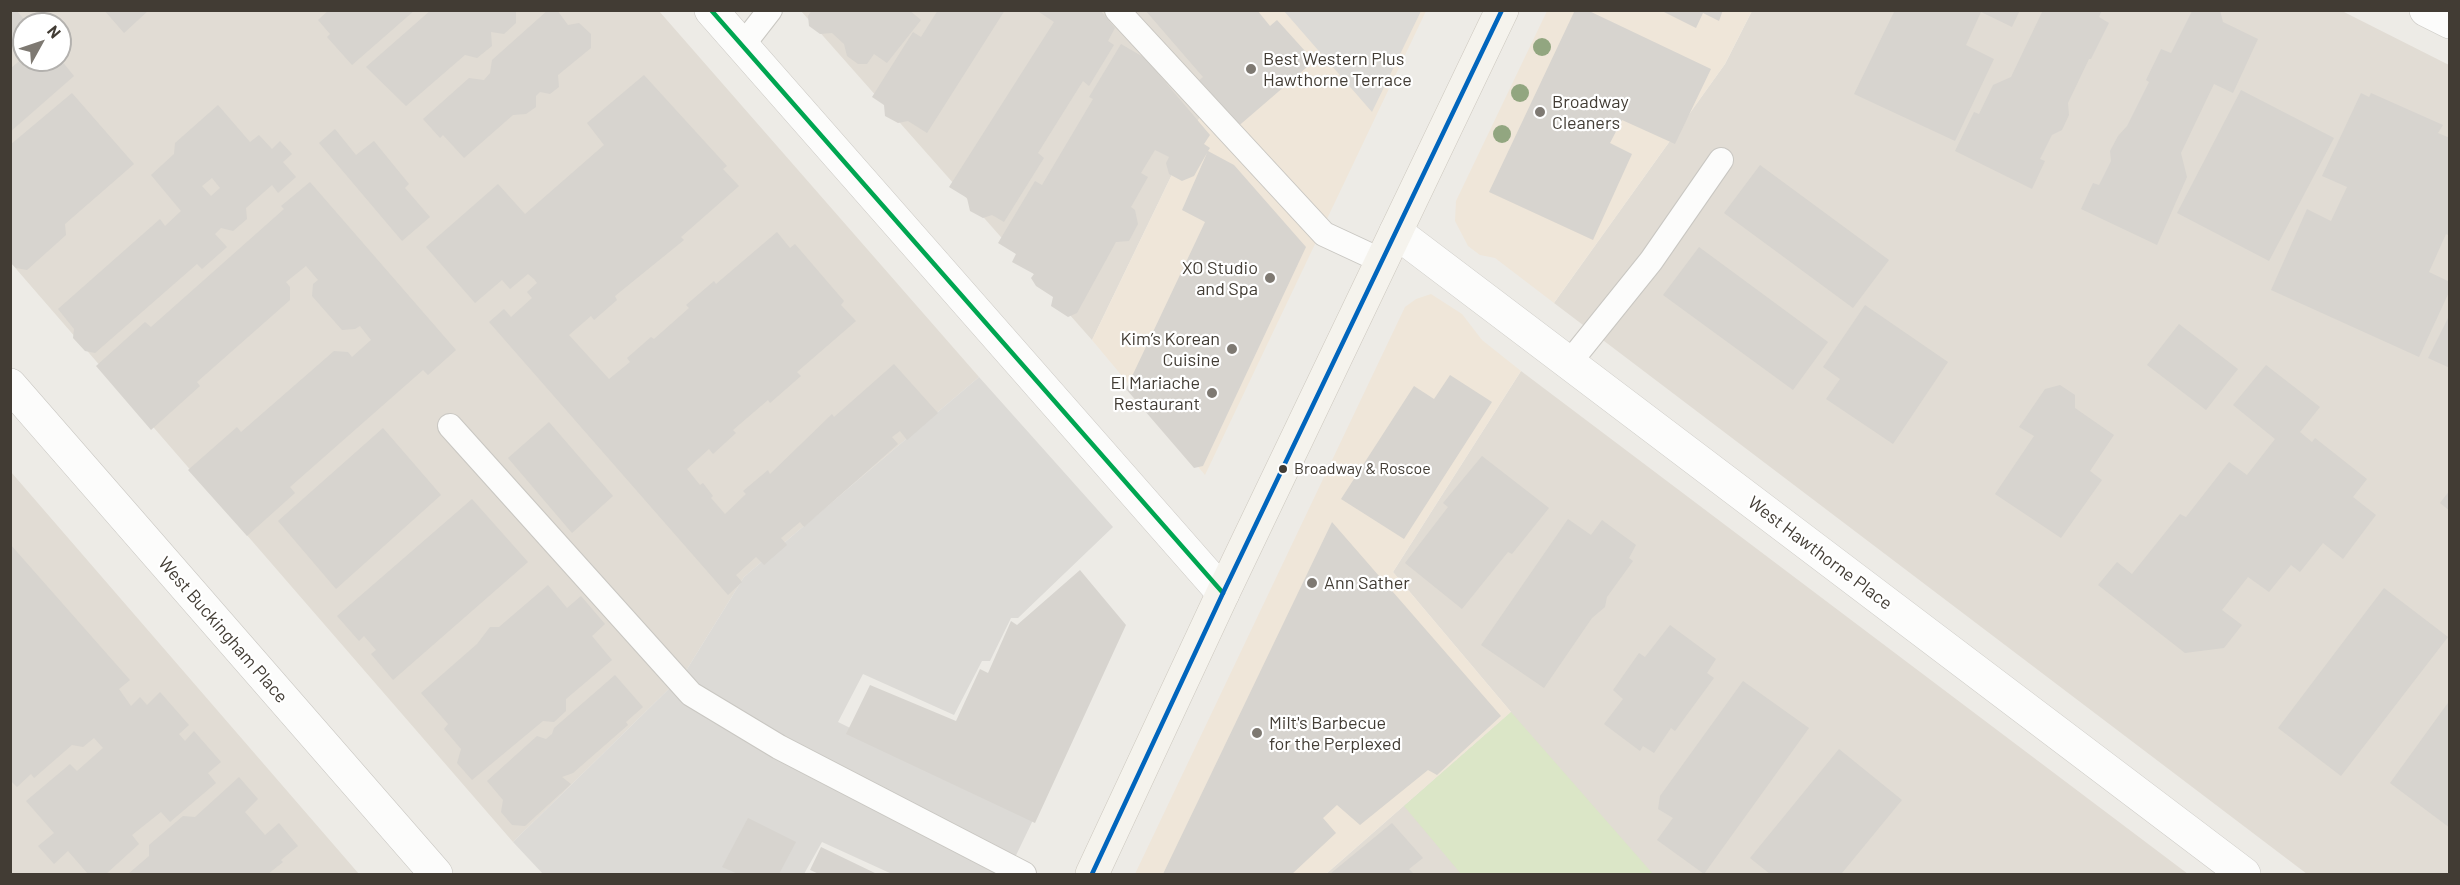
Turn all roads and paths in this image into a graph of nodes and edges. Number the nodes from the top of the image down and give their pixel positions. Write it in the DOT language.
graph roads {
  1 [pos="711,10"];
  2 [pos="770,10"];
  3 [pos="1117,10"];
  4 [pos="1502,10"];
  5 [pos="2426,10"];
  6 [pos="2450,22"];
  7 [pos="742,46"];
  8 [pos="1721,160"];
  9 [pos="1395,232"];
  10 [pos="1382,261"];
  11 [pos="1569,363"];
  12 [pos="10,385"];
  13 [pos="450,426"];
  14 [pos="1223,593"];
  15 [pos="436,874"];
  16 [pos="1024,874"];
  17 [pos="1092,874"];
  18 [pos="2244,874"];
  1 -- 7 [label="street"];
  2 -- 7 [label="lane"];
  3 -- 10 [label="lane"];
  4 -- 9 [label="main road"];
  5 -- 6 [label="street"];
  7 -- 14 [label="street"];
  8 -- 11 [label="lane"];
  9 -- 10 [label="main road"];
  9 -- 11 [label="street, West Hawthorne Place"];
  10 -- 14 [label="main road"];
  11 -- 18 [label="street, West Hawthorne Place"];
  12 -- 15 [label="street, West Buckingham Place"];
  13 -- 16 [label="lane"];
  14 -- 17 [label="main road"];
}
